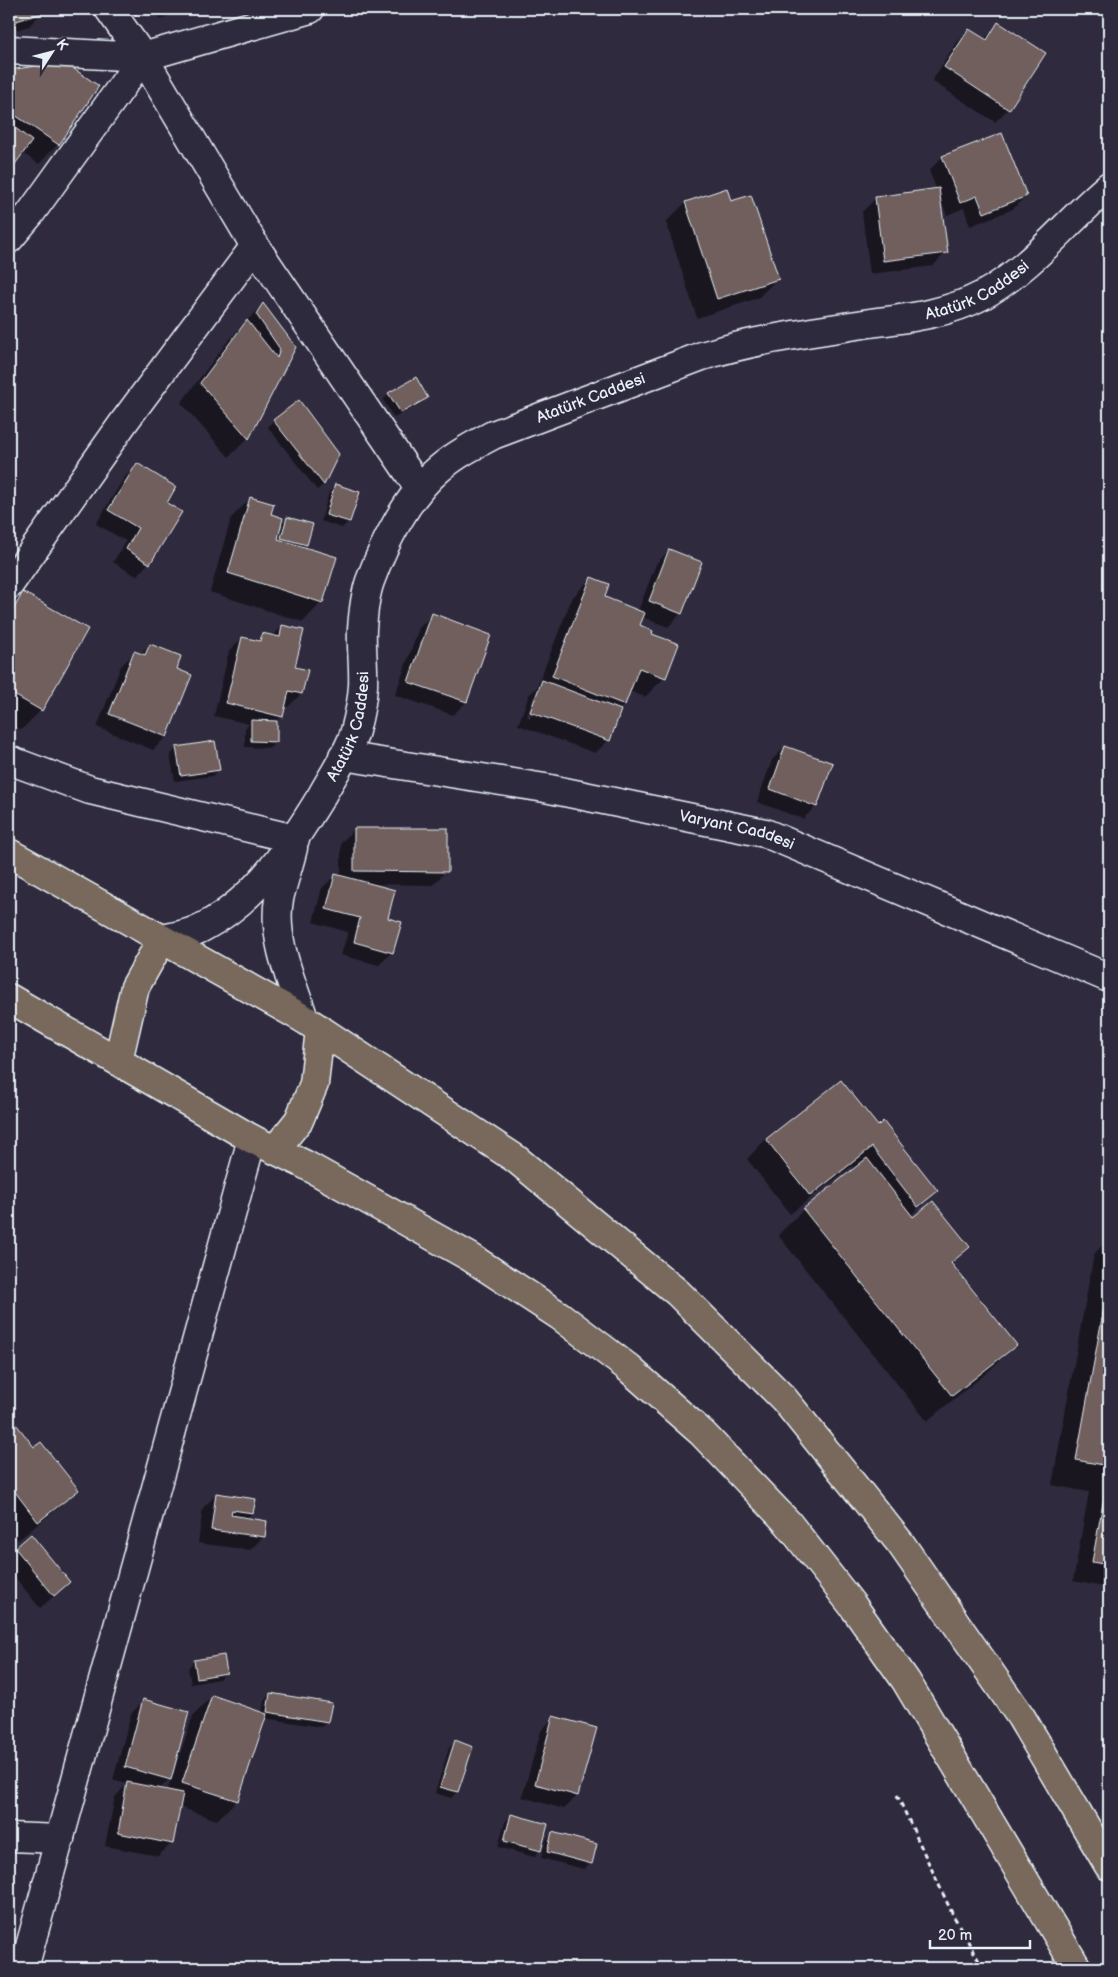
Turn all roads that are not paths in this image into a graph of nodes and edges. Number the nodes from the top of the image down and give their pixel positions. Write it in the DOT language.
graph roads {
  1 [pos="109,9"];
  2 [pos="310,9"];
  3 [pos="9,50"];
  4 [pos="143,56"];
  5 [pos="1109,186"];
  6 [pos="9,239"];
  7 [pos="255,246"];
  8 [pos="420,488"];
  9 [pos="9,585"];
  10 [pos="343,756"];
  11 [pos="9,760"];
  12 [pos="296,839"];
  13 [pos="9,853"];
  14 [pos="162,939"];
  15 [pos="1109,978"];
  16 [pos="9,998"];
  17 [pos="312,1024"];
  18 [pos="118,1061"];
  19 [pos="263,1144"];
  20 [pos="9,1837"];
  21 [pos="60,1839"];
  22 [pos="1109,1866"];
  23 [pos="24,1968"];
  24 [pos="1077,1968"];
  1 -- 4 [label="street"];
  2 -- 4 [label="street"];
  3 -- 4 [label="street"];
  4 -- 6 [label="street"];
  4 -- 7 [label="street"];
  5 -- 8 [label="street, Atatürk Caddesi"];
  7 -- 8 [label="street"];
  7 -- 9 [label="street"];
  8 -- 10 [label="street, Atatürk Caddesi"];
  10 -- 12 [label="street, Atatürk Caddesi"];
  10 -- 15 [label="street, Varyant Caddesi"];
  11 -- 12 [label="street"];
  12 -- 14 [label="street"];
  12 -- 17 [label="street"];
  13 -- 14 [label="highway"];
  14 -- 17 [label="highway"];
  14 -- 18 [label="highway"];
  16 -- 18 [label="highway"];
  17 -- 19 [label="highway"];
  17 -- 22 [label="highway"];
  18 -- 19 [label="highway"];
  19 -- 21 [label="street"];
  19 -- 24 [label="highway"];
  20 -- 21 [label="street"];
  21 -- 23 [label="street"];
}
